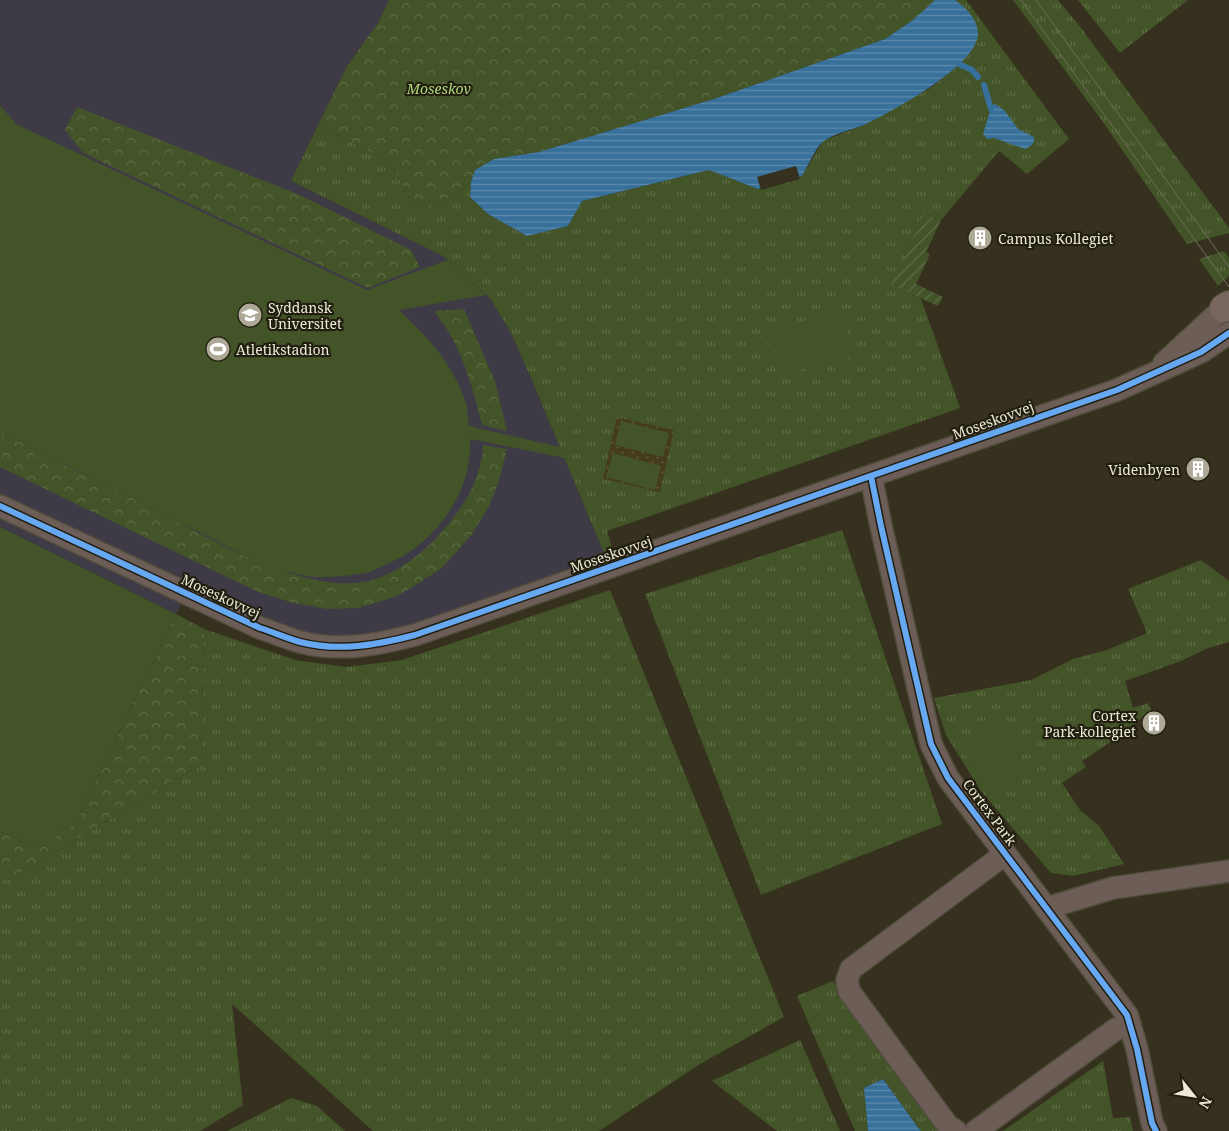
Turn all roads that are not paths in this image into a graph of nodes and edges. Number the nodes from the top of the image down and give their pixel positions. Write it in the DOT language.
graph roads {
  1 [pos="1228,312"];
  2 [pos="871,476"];
  3 [pos="0,506"];
  4 [pos="1005,854"];
  5 [pos="1229,871"];
  6 [pos="1047,908"];
  7 [pos="1130,1024"];
  8 [pos="956,1131"];
  9 [pos="976,1131"];
  10 [pos="1156,1131"];
  1 -- 2 [label="street, Moseskovvej"];
  2 -- 3 [label="street, Moseskovvej"];
  2 -- 4 [label="street, Cortex Park"];
  4 -- 6 [label="street, Cortex Park"];
  4 -- 8 [label="street, Cortex Park"];
  5 -- 6 [label="street"];
  6 -- 7 [label="street, Cortex Park"];
  7 -- 9 [label="street"];
  7 -- 10 [label="street, Cortex Park"];
}
